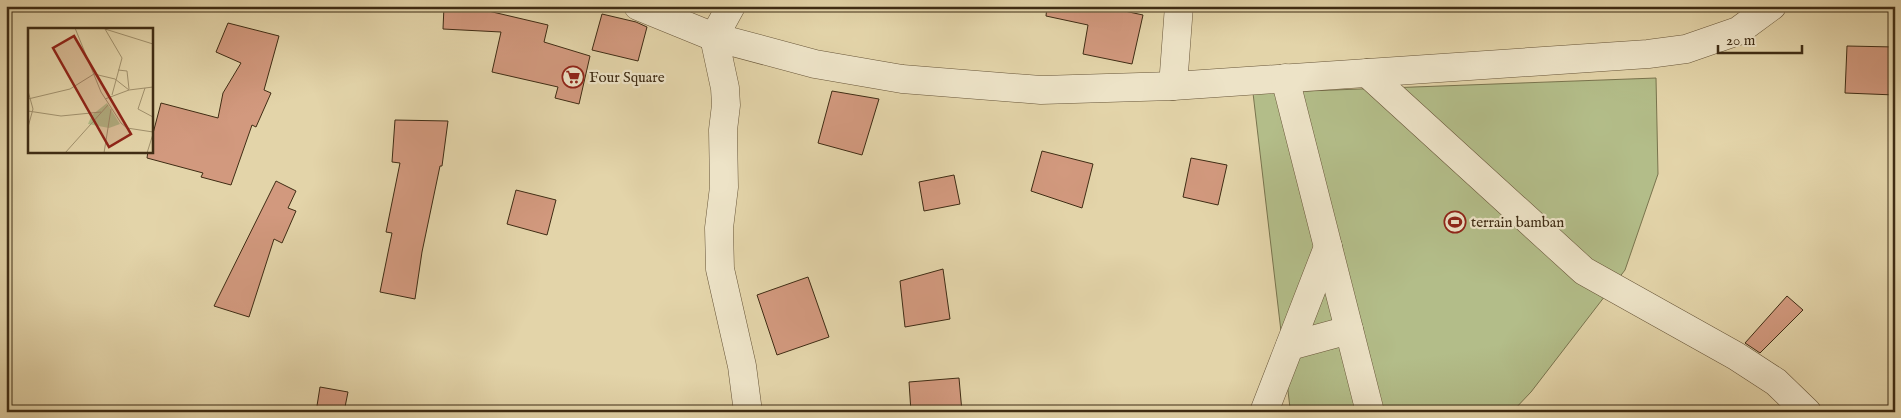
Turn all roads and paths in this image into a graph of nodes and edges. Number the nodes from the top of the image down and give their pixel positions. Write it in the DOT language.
graph roads {
  1 [pos="638,6"];
  2 [pos="731,6"];
  3 [pos="1179,6"];
  4 [pos="1772,6"];
  5 [pos="714,36"];
  6 [pos="1367,73"];
  7 [pos="1284,78"];
  8 [pos="1173,86"];
  9 [pos="1328,247"];
  10 [pos="1349,330"];
  11 [pos="1290,346"];
  12 [pos="748,412"];
  13 [pos="1264,412"];
  14 [pos="1370,412"];
  15 [pos="1807,412"];
  1 -- 5 [label="street"];
  2 -- 5 [label="street"];
  3 -- 8 [label="street"];
  4 -- 6 [label="street"];
  5 -- 8 [label="street"];
  5 -- 12 [label="street"];
  6 -- 7 [label="street"];
  6 -- 15 [label="street"];
  7 -- 8 [label="street"];
  7 -- 9 [label="street"];
  9 -- 10 [label="street"];
  9 -- 11 [label="street"];
  10 -- 11 [label="street"];
  10 -- 14 [label="street"];
  11 -- 13 [label="street"];
}
